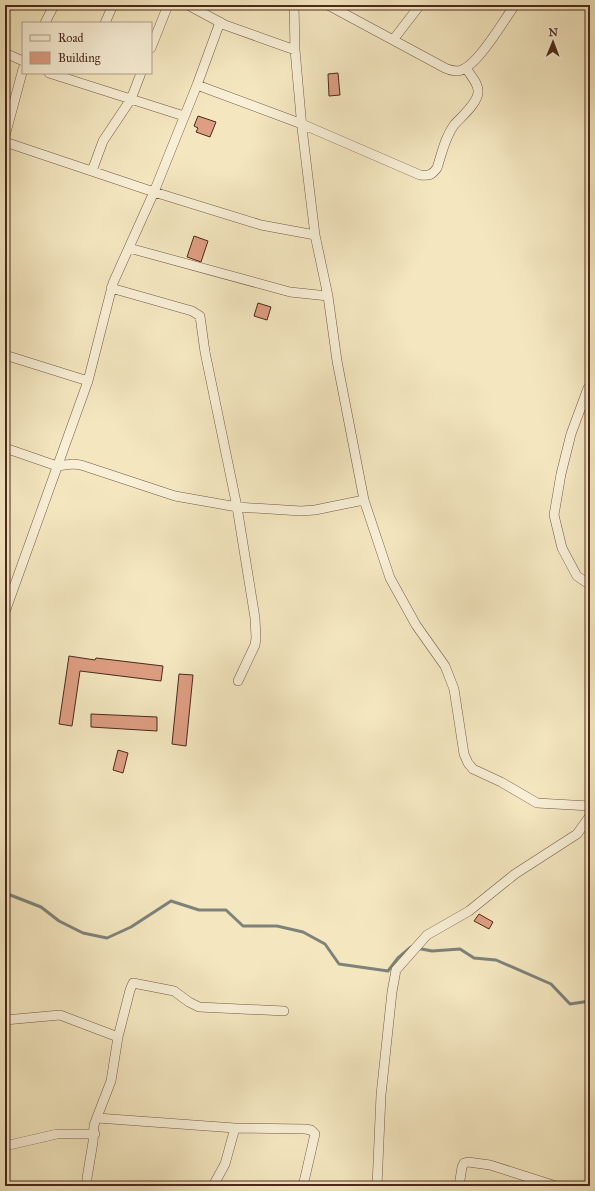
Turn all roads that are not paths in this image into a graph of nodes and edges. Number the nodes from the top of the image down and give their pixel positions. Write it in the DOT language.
graph roads {
  1 [pos="54,5"];
  2 [pos="113,5"];
  3 [pos="168,5"];
  4 [pos="188,5"];
  5 [pos="294,5"];
  6 [pos="328,5"];
  7 [pos="420,5"];
  8 [pos="515,5"];
  9 [pos="46,22"];
  10 [pos="105,22"];
  11 [pos="220,22"];
  12 [pos="393,40"];
  13 [pos="152,45"];
  14 [pos="295,50"];
  15 [pos="5,53"];
  16 [pos="22,61"];
  17 [pos="466,68"];
  18 [pos="22,73"];
  19 [pos="52,74"];
  20 [pos="83,74"];
  21 [pos="141,74"];
  22 [pos="80,82"];
  23 [pos="197,85"];
  24 [pos="131,99"];
  25 [pos="184,116"];
  26 [pos="302,124"];
  27 [pos="5,136"];
  28 [pos="5,142"];
  29 [pos="92,171"];
  30 [pos="154,192"];
  31 [pos="316,235"];
  32 [pos="129,248"];
  33 [pos="111,288"];
  34 [pos="328,296"];
  35 [pos="5,355"];
  36 [pos="88,380"];
  37 [pos="590,387"];
  38 [pos="5,448"];
  39 [pos="57,466"];
  40 [pos="364,500"];
  41 [pos="237,507"];
  42 [pos="590,585"];
  43 [pos="5,612"];
  44 [pos="238,681"];
  45 [pos="590,806"];
  46 [pos="590,816"];
  47 [pos="284,1011"];
  48 [pos="5,1020"];
  49 [pos="118,1037"];
  50 [pos="97,1118"];
  51 [pos="235,1128"];
  52 [pos="94,1134"];
  53 [pos="5,1146"];
  54 [pos="87,1186"];
  55 [pos="213,1186"];
  56 [pos="304,1186"];
  57 [pos="378,1186"];
  58 [pos="459,1186"];
  59 [pos="556,1186"];
  1 -- 9 [label="street"];
  2 -- 10 [label="street"];
  3 -- 13 [label="street"];
  4 -- 11 [label="street"];
  5 -- 14 [label="street"];
  6 -- 12 [label="street"];
  7 -- 12 [label="street"];
  8 -- 17 [label="street"];
  11 -- 14 [label="street"];
  11 -- 23 [label="street"];
  12 -- 17 [label="street"];
  14 -- 26 [label="street"];
  15 -- 16 [label="street"];
  17 -- 26 [label="street"];
  18 -- 27 [label="street"];
  19 -- 22 [label="street"];
  20 -- 22 [label="street"];
  21 -- 24 [label="street"];
  22 -- 24 [label="street"];
  23 -- 25 [label="street"];
  23 -- 26 [label="street"];
  24 -- 25 [label="street"];
  24 -- 29 [label="street"];
  25 -- 30 [label="street"];
  26 -- 31 [label="street"];
  28 -- 29 [label="street"];
  29 -- 30 [label="street"];
  30 -- 31 [label="street"];
  30 -- 32 [label="street"];
  31 -- 34 [label="street"];
  32 -- 33 [label="street"];
  32 -- 34 [label="street"];
  33 -- 36 [label="street"];
  33 -- 41 [label="street"];
  34 -- 40 [label="street"];
  35 -- 36 [label="street"];
  36 -- 39 [label="street"];
  37 -- 42 [label="street"];
  38 -- 39 [label="street"];
  39 -- 41 [label="street"];
  39 -- 43 [label="street"];
  40 -- 41 [label="street"];
  40 -- 45 [label="street"];
  41 -- 44 [label="street"];
  46 -- 57 [label="street"];
  47 -- 49 [label="street"];
  48 -- 49 [label="street"];
  49 -- 50 [label="street"];
  50 -- 51 [label="street"];
  50 -- 52 [label="street"];
  51 -- 55 [label="street"];
  51 -- 56 [label="street"];
  52 -- 53 [label="street"];
  52 -- 54 [label="street"];
  58 -- 59 [label="street"];
}
